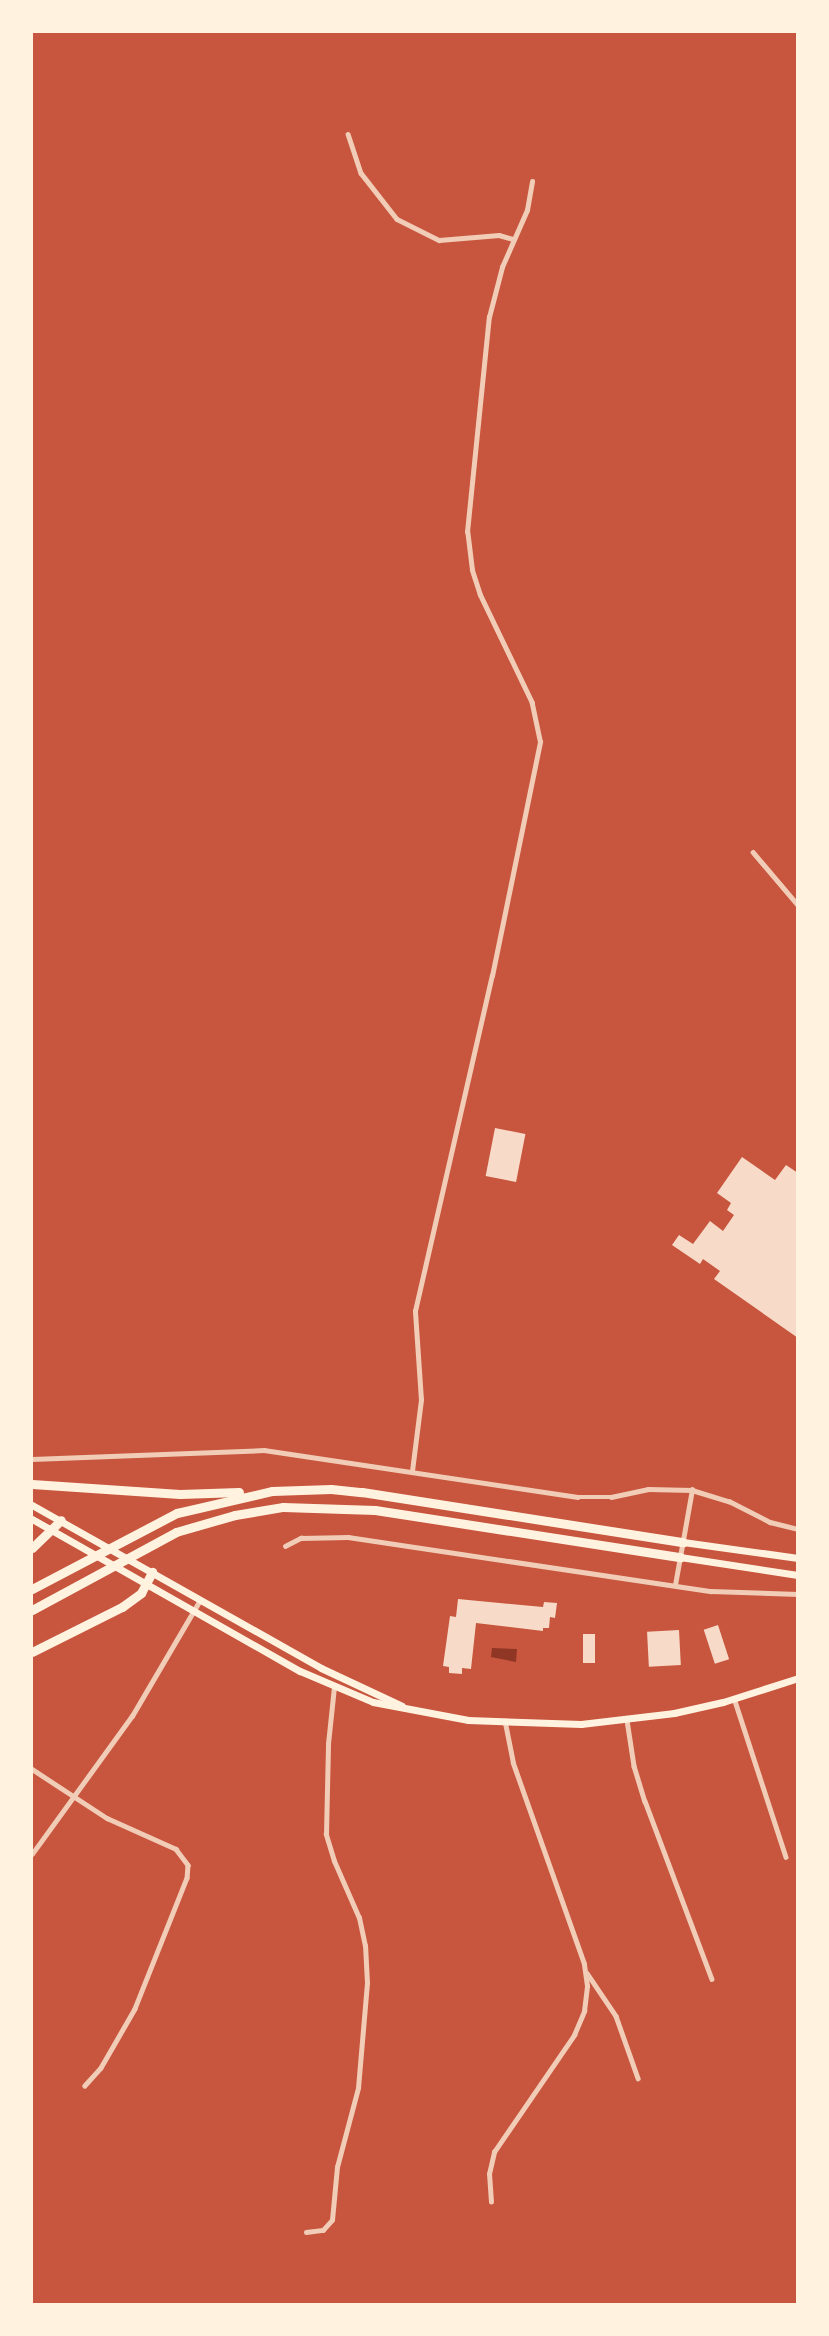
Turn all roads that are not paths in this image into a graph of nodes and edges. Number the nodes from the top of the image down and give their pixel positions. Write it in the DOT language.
graph roads {
  1 [pos="348,134"];
  2 [pos="532,181"];
  3 [pos="513,239"];
  4 [pos="753,852"];
  5 [pos="797,905"];
  6 [pos="32,1459"];
  7 [pos="412,1471"];
  8 [pos="32,1483"];
  9 [pos="692,1490"];
  10 [pos="272,1491"];
  11 [pos="32,1505"];
  12 [pos="32,1519"];
  13 [pos="61,1520"];
  14 [pos="797,1529"];
  15 [pos="52,1531"];
  16 [pos="683,1542"];
  17 [pos="285,1546"];
  18 [pos="32,1548"];
  19 [pos="680,1557"];
  20 [pos="797,1558"];
  21 [pos="152,1572"];
  22 [pos="797,1575"];
  23 [pos="142,1582"];
  24 [pos="675,1585"];
  25 [pos="32,1589"];
  26 [pos="797,1594"];
  27 [pos="200,1600"];
  28 [pos="32,1610"];
  29 [pos="193,1611"];
  30 [pos="32,1652"];
  31 [pos="797,1678"];
  32 [pos="334,1687"];
  33 [pos="734,1698"];
  34 [pos="408,1709"];
  35 [pos="627,1720"];
  36 [pos="505,1723"];
  37 [pos="32,1769"];
  38 [pos="74,1795"];
  39 [pos="32,1854"];
  40 [pos="786,1857"];
  41 [pos="586,1972"];
  42 [pos="712,1979"];
  43 [pos="638,2078"];
  44 [pos="85,2086"];
  45 [pos="491,2202"];
  46 [pos="306,2232"];
  1 -- 3 [label="street"];
  2 -- 3 [label="street"];
  3 -- 7 [label="street"];
  4 -- 5 [label="street"];
  6 -- 7 [label="street"];
  7 -- 9 [label="street"];
  8 -- 10 [label="highway"];
  9 -- 14 [label="street"];
  9 -- 16 [label="street"];
  10 -- 16 [label="highway"];
  10 -- 25 [label="highway"];
  11 -- 13 [label="main road"];
  12 -- 15 [label="main road"];
  13 -- 15 [label="highway"];
  13 -- 21 [label="main road"];
  15 -- 18 [label="highway"];
  15 -- 23 [label="main road"];
  16 -- 19 [label="street"];
  16 -- 20 [label="main road"];
  17 -- 24 [label="street"];
  19 -- 22 [label="main road"];
  19 -- 24 [label="street"];
  19 -- 28 [label="highway"];
  21 -- 23 [label="highway"];
  21 -- 27 [label="main road"];
  23 -- 29 [label="main road"];
  23 -- 30 [label="highway"];
  24 -- 26 [label="street"];
  27 -- 29 [label="street"];
  27 -- 34 [label="main road"];
  29 -- 32 [label="main road"];
  29 -- 38 [label="street"];
  31 -- 33 [label="main road"];
  32 -- 34 [label="main road"];
  32 -- 46 [label="street"];
  33 -- 35 [label="main road"];
  33 -- 40 [label="street"];
  34 -- 36 [label="main road"];
  35 -- 36 [label="main road"];
  35 -- 42 [label="street"];
  36 -- 41 [label="street"];
  37 -- 38 [label="street"];
  38 -- 39 [label="street"];
  38 -- 44 [label="street"];
  41 -- 43 [label="street"];
  41 -- 45 [label="street"];
}
